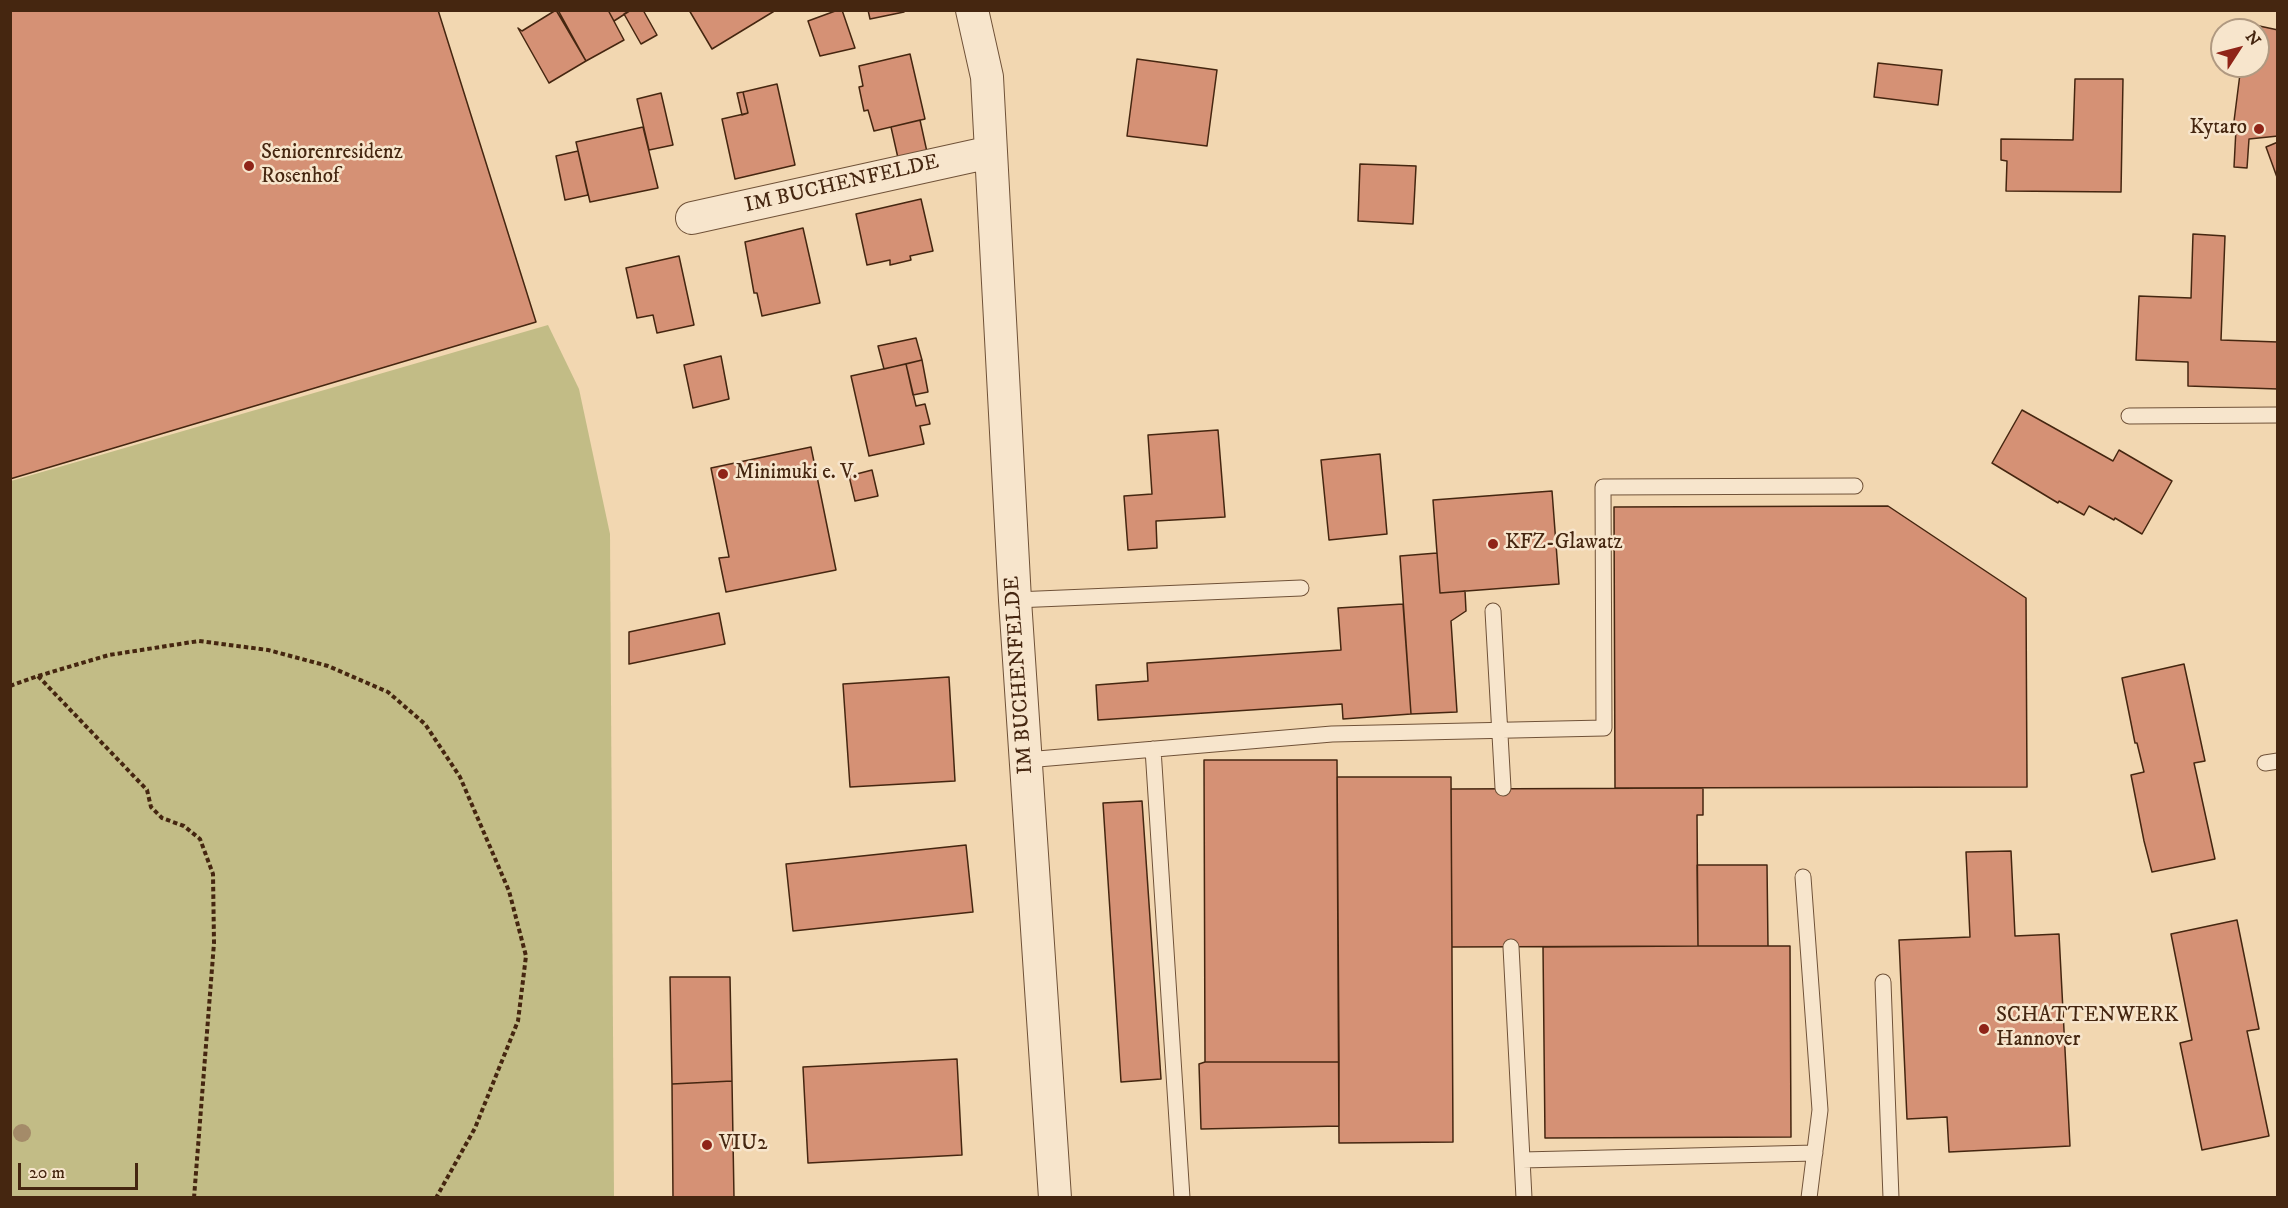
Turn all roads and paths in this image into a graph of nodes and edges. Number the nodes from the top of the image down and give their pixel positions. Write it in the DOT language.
graph roads {
  1 [pos="972,10"];
  2 [pos="991,152"];
  3 [pos="692,218"];
  4 [pos="2277,415"];
  5 [pos="2129,416"];
  6 [pos="1856,486"];
  7 [pos="1301,588"];
  8 [pos="1015,600"];
  9 [pos="1493,611"];
  10 [pos="38,676"];
  11 [pos="10,686"];
  12 [pos="1499,730"];
  13 [pos="1153,749"];
  14 [pos="1026,760"];
  15 [pos="1503,789"];
  16 [pos="1803,877"];
  17 [pos="1511,947"];
  18 [pos="1883,982"];
  19 [pos="1815,1153"];
  20 [pos="1522,1160"];
  21 [pos="194,1197"];
  22 [pos="436,1197"];
  23 [pos="1055,1197"];
  24 [pos="1182,1197"];
  25 [pos="1524,1197"];
  26 [pos="1809,1197"];
  27 [pos="1891,1197"];
  1 -- 2 [label="street, IM BUCHENFELDE"];
  2 -- 3 [label="street, IM BUCHENFELDE"];
  2 -- 8 [label="street, IM BUCHENFELDE"];
  4 -- 5 [label="lane"];
  6 -- 12 [label="lane"];
  7 -- 8 [label="lane"];
  8 -- 14 [label="street, IM BUCHENFELDE"];
  9 -- 12 [label="lane"];
  10 -- 11 [label="path"];
  10 -- 21 [label="path"];
  10 -- 22 [label="path"];
  12 -- 13 [label="lane"];
  12 -- 15 [label="lane"];
  13 -- 14 [label="lane"];
  13 -- 24 [label="lane"];
  14 -- 23 [label="street, IM BUCHENFELDE"];
  16 -- 19 [label="lane"];
  17 -- 20 [label="lane"];
  18 -- 27 [label="lane"];
  19 -- 20 [label="lane"];
  19 -- 26 [label="lane"];
  20 -- 25 [label="lane"];
}
